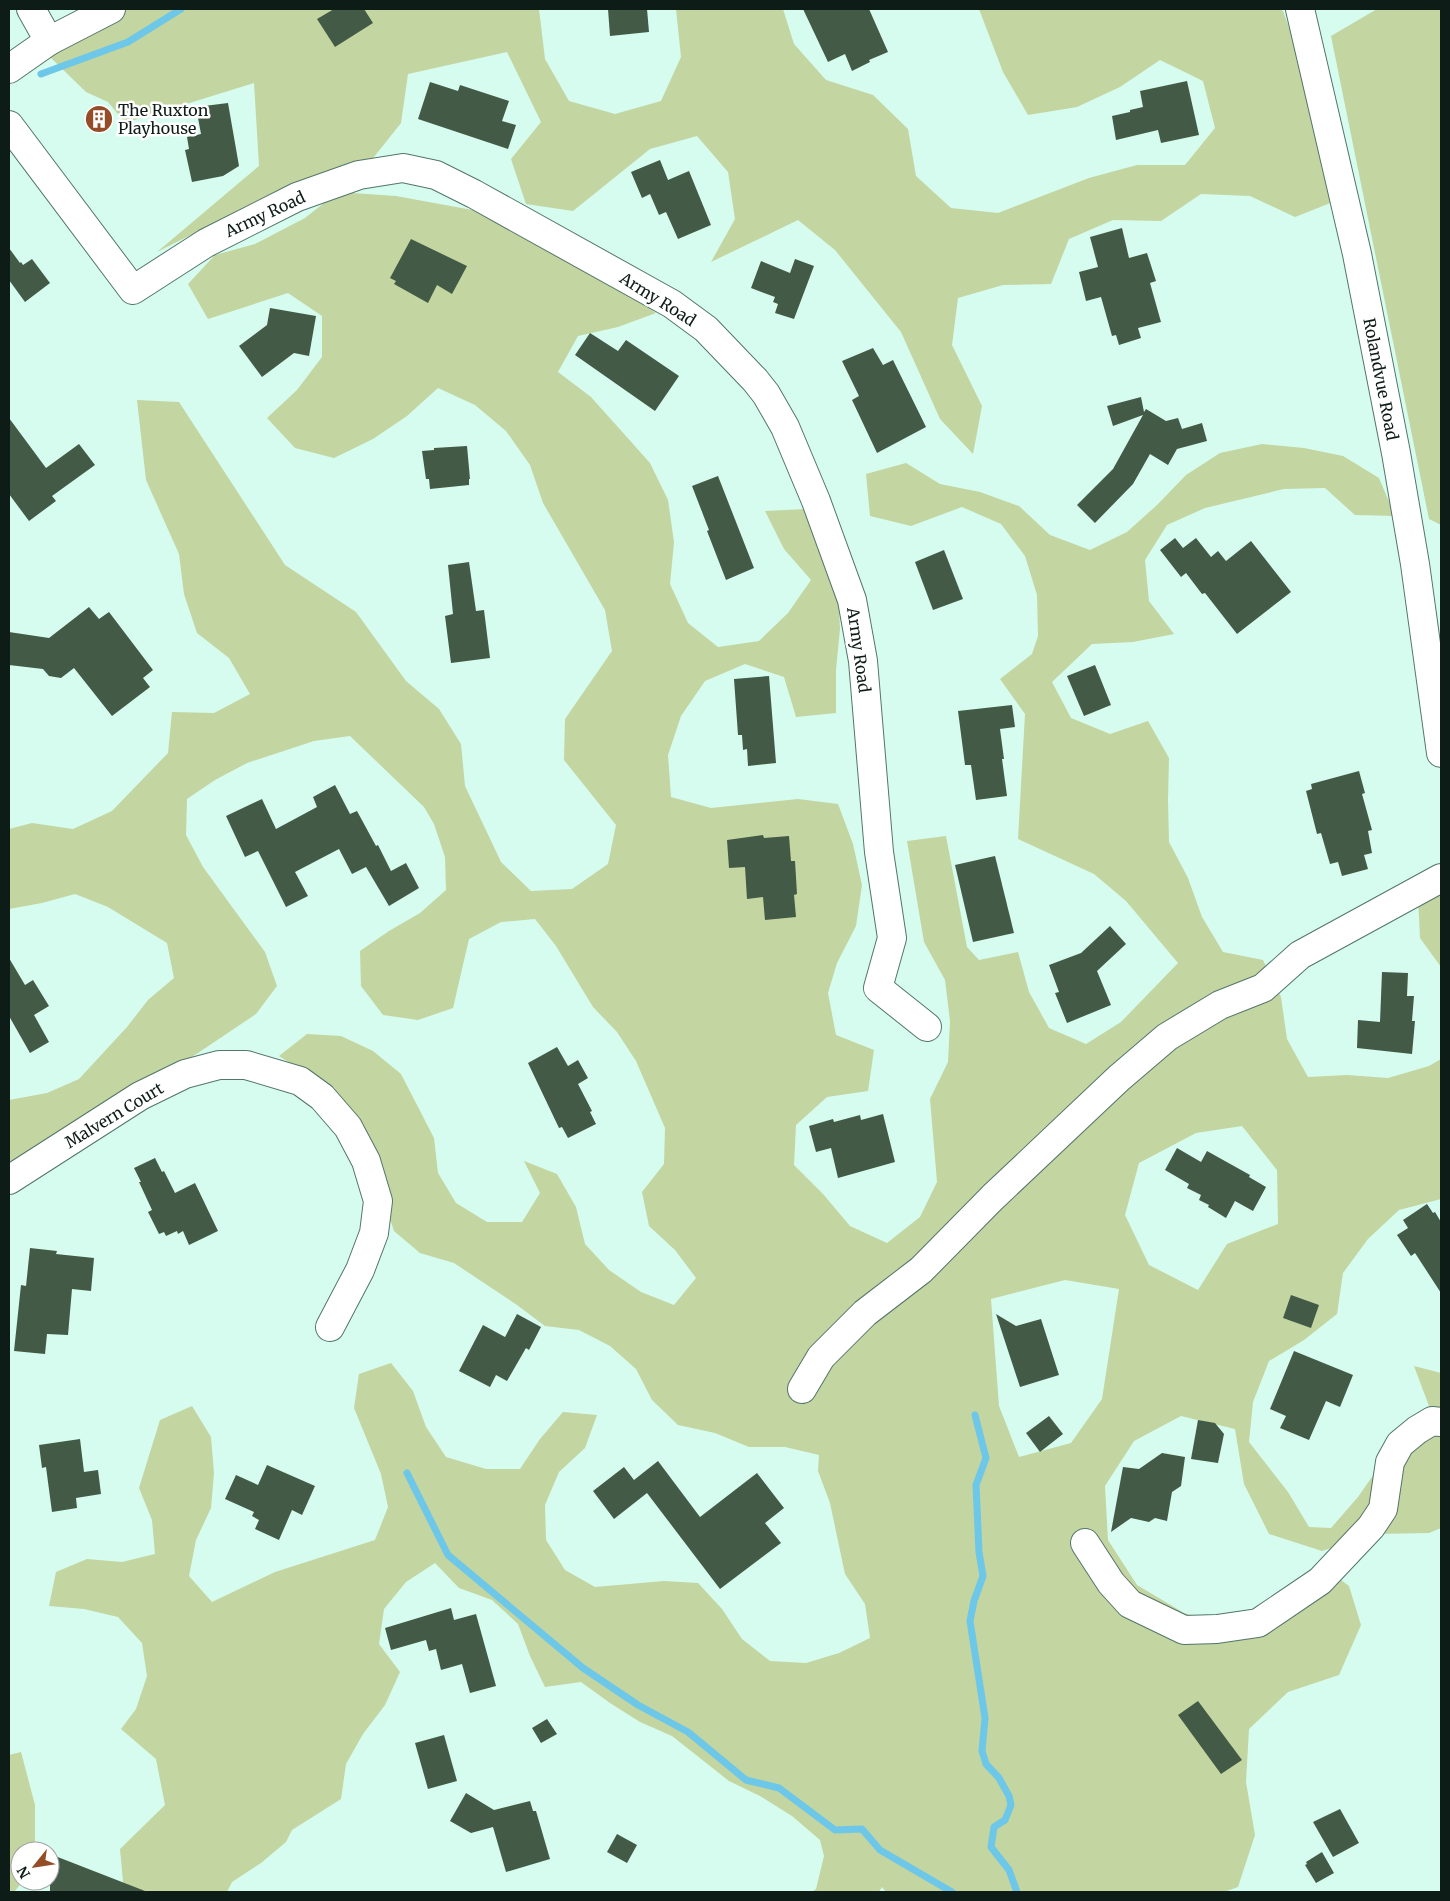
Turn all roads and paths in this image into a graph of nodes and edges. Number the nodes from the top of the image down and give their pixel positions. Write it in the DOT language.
graph roads {
  1 [pos="30,9"];
  2 [pos="111,9"];
  3 [pos="1300,9"];
  4 [pos="49,41"];
  5 [pos="9,69"];
  6 [pos="9,125"];
  7 [pos="1441,753"];
  8 [pos="1441,878"];
  9 [pos="927,1027"];
  10 [pos="9,1180"];
  11 [pos="330,1327"];
  12 [pos="802,1389"];
  13 [pos="1441,1422"];
  14 [pos="1085,1544"];
  1 -- 4 [label="street"];
  2 -- 4 [label="street"];
  3 -- 7 [label="street, Rolandvue Road"];
  4 -- 5 [label="street"];
  6 -- 9 [label="street, Army Road"];
  8 -- 12 [label="street"];
  10 -- 11 [label="street, Malvern Court"];
  13 -- 14 [label="street"];
}
